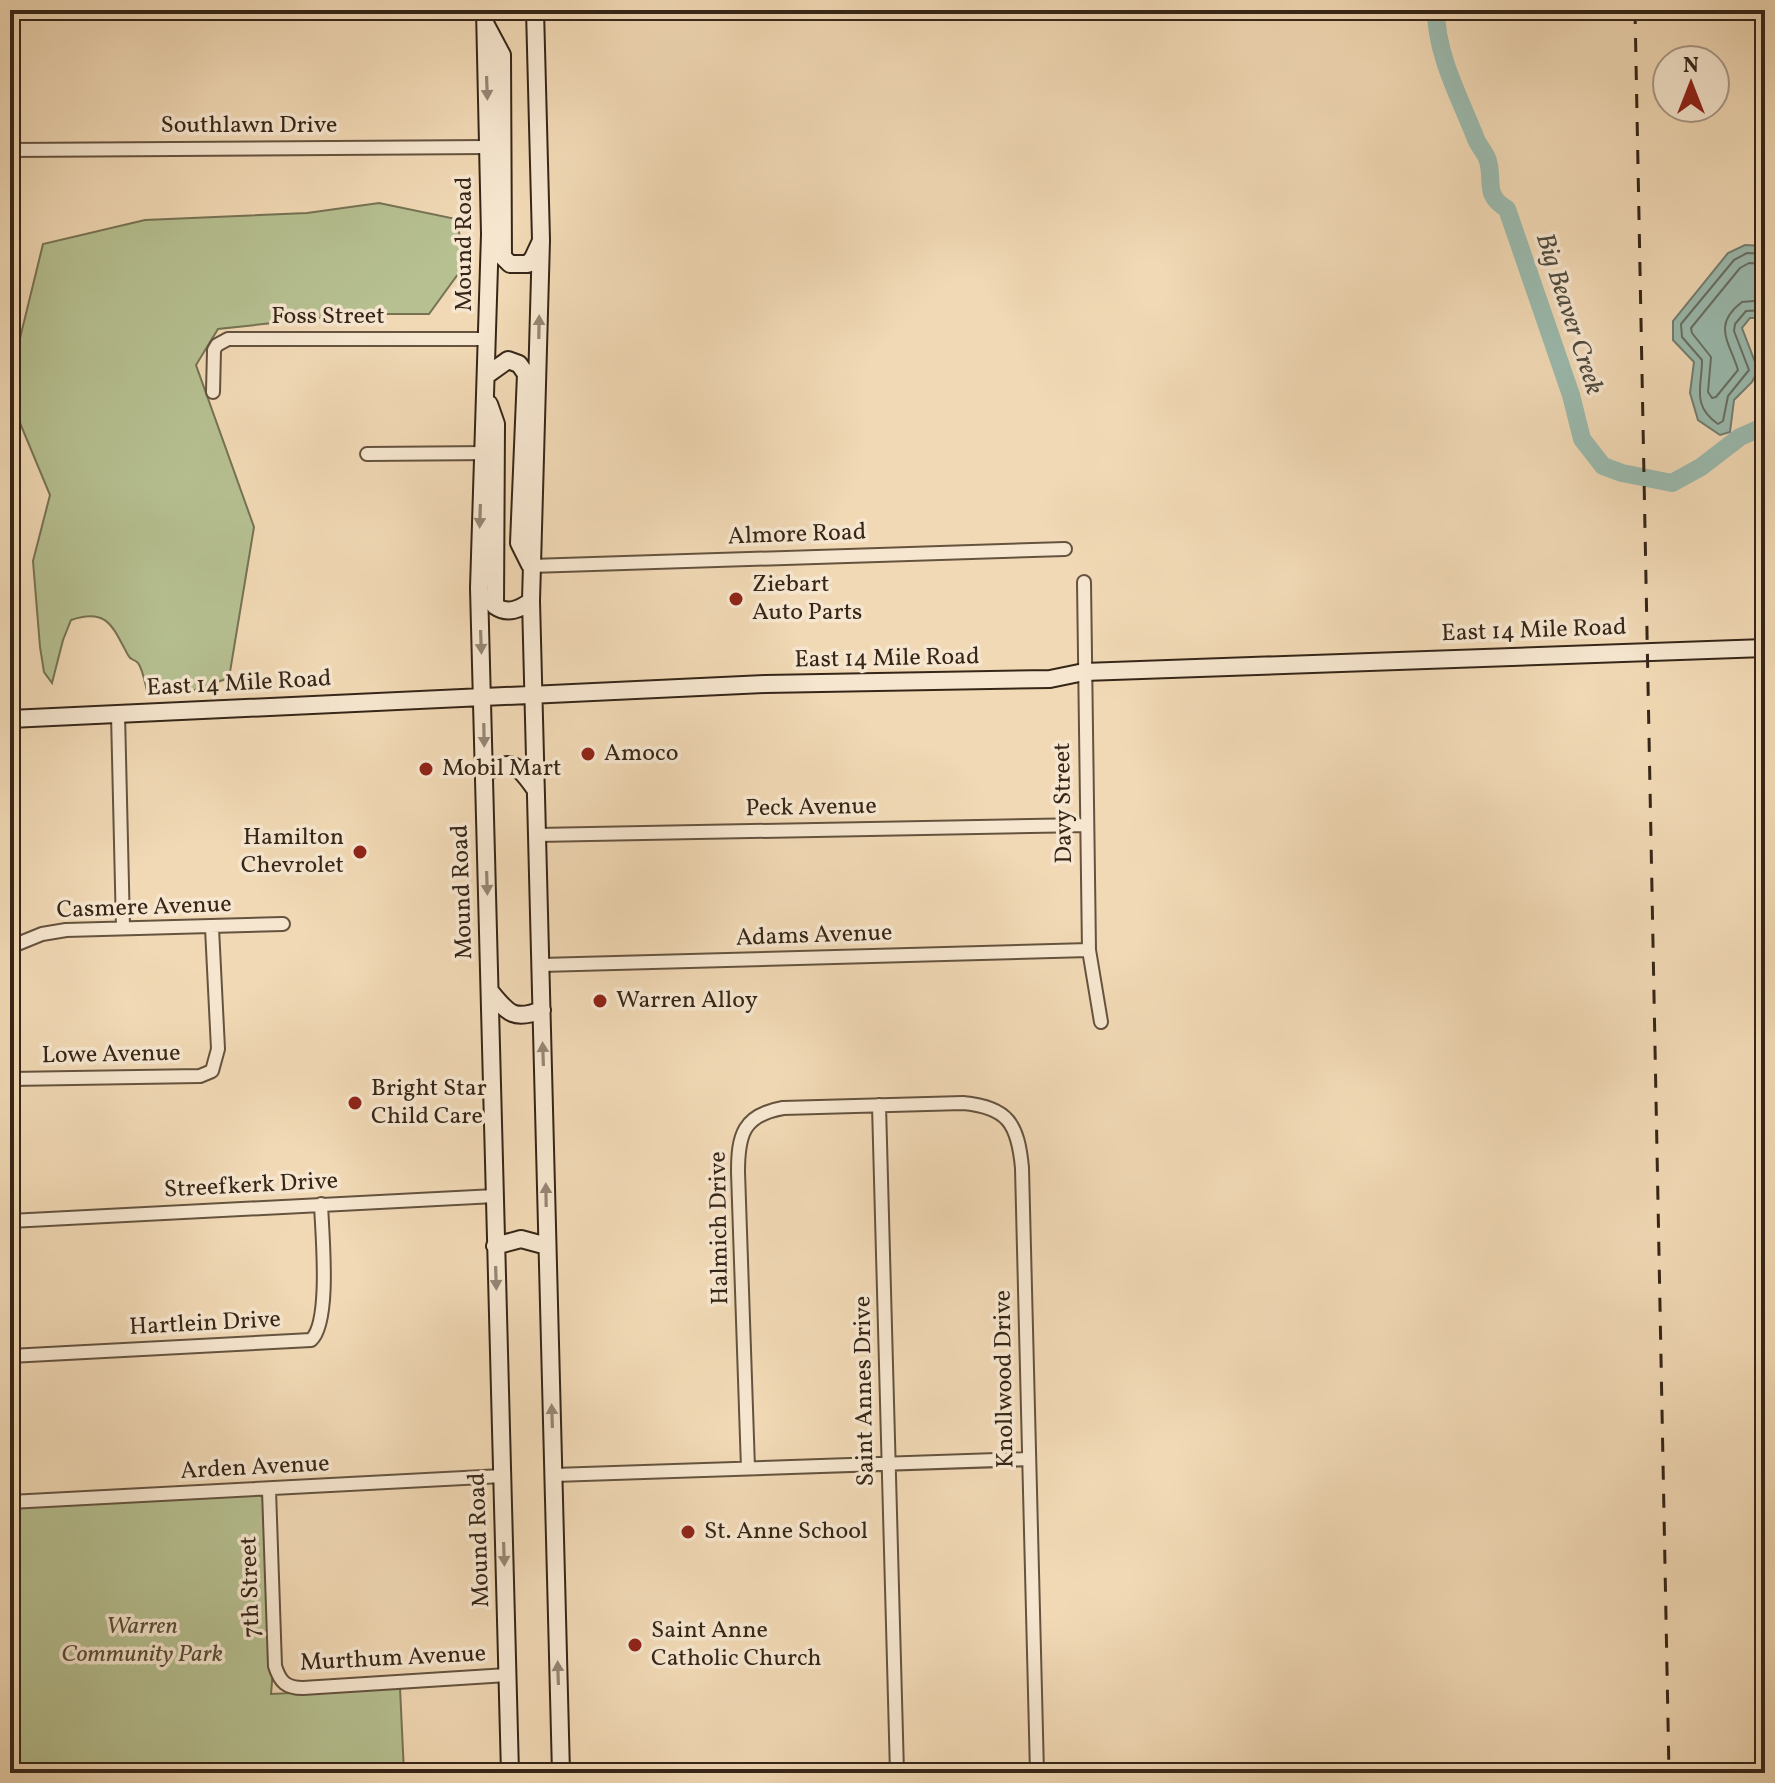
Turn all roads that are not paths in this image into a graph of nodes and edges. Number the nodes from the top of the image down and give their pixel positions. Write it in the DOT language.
graph roads {
  1 [pos="524,10"];
  2 [pos="535,10"];
  3 [pos="485,17"];
  4 [pos="489,147"];
  5 [pos="10,150"];
  6 [pos="539,171"];
  7 [pos="541,240"];
  8 [pos="488,339"];
  9 [pos="487,375"];
  10 [pos="213,392"];
  11 [pos="489,453"];
  12 [pos="367,454"];
  13 [pos="1065,549"];
  14 [pos="531,566"];
  15 [pos="1084,582"];
  16 [pos="531,601"];
  17 [pos="1765,648"];
  18 [pos="1084,672"];
  19 [pos="533,694"];
  20 [pos="483,696"];
  21 [pos="118,714"];
  22 [pos="10,719"];
  23 [pos="485,773"];
  24 [pos="536,790"];
  25 [pos="1086,825"];
  26 [pos="537,835"];
  27 [pos="283,924"];
  28 [pos="123,928"];
  29 [pos="212,928"];
  30 [pos="10,947"];
  31 [pos="1089,950"];
  32 [pos="541,965"];
  33 [pos="490,991"];
  34 [pos="542,1010"];
  35 [pos="1101,1022"];
  36 [pos="10,1079"];
  37 [pos="879,1105"];
  38 [pos="495,1196"];
  39 [pos="321,1204"];
  40 [pos="10,1221"];
  41 [pos="495,1246"];
  42 [pos="547,1246"];
  43 [pos="10,1356"];
  44 [pos="1029,1459"];
  45 [pos="889,1464"];
  46 [pos="748,1468"];
  47 [pos="554,1475"];
  48 [pos="502,1476"];
  49 [pos="269,1490"];
  50 [pos="10,1502"];
  51 [pos="507,1675"];
  52 [pos="281,1682"];
  53 [pos="510,1773"];
  54 [pos="561,1773"];
  55 [pos="897,1773"];
  56 [pos="1037,1773"];
  1 -- 6 [label="main road"];
  2 -- 6 [label="main road"];
  3 -- 4 [label="main road, Mound Road, one-way"];
  3 -- 7 [label="main road"];
  4 -- 5 [label="street, Southlawn Drive"];
  4 -- 8 [label="main road, Mound Road"];
  6 -- 7 [label="main road"];
  14 -- 7 [label="main road, one-way"];
  8 -- 9 [label="main road, Mound Road"];
  8 -- 10 [label="street, Foss Street"];
  9 -- 11 [label="main road, Mound Road"];
  9 -- 14 [label="main road"];
  11 -- 12 [label="street"];
  11 -- 16 [label="main road"];
  11 -- 20 [label="main road, Mound Road, one-way"];
  13 -- 14 [label="street, Almore Road"];
  14 -- 16 [label="main road"];
  15 -- 18 [label="street, Davy Street"];
  16 -- 19 [label="main road"];
  17 -- 18 [label="main road, East 14 Mile Road"];
  18 -- 19 [label="main road, East 14 Mile Road"];
  18 -- 25 [label="street, Davy Street"];
  19 -- 20 [label="main road, East 14 Mile Road"];
  19 -- 24 [label="main road"];
  20 -- 21 [label="main road, East 14 Mile Road"];
  20 -- 23 [label="main road, Mound Road, one-way"];
  21 -- 22 [label="main road, East 14 Mile Road"];
  21 -- 28 [label="street"];
  23 -- 24 [label="main road"];
  23 -- 33 [label="main road, Mound Road, one-way"];
  24 -- 26 [label="main road"];
  25 -- 26 [label="street, Peck Avenue"];
  25 -- 31 [label="street, Davy Street"];
  26 -- 32 [label="main road"];
  27 -- 29 [label="street, Casmere Avenue"];
  28 -- 29 [label="street, Casmere Avenue"];
  28 -- 30 [label="street, Casmere Avenue"];
  29 -- 36 [label="street, Lowe Avenue"];
  31 -- 32 [label="street, Adams Avenue"];
  31 -- 35 [label="street, Davy Street"];
  32 -- 34 [label="main road"];
  33 -- 34 [label="main road"];
  33 -- 38 [label="main road, Mound Road"];
  42 -- 34 [label="main road, one-way"];
  37 -- 44 [label="street, Knollwood Drive"];
  37 -- 45 [label="street, Saint Annes Drive"];
  37 -- 46 [label="street, Halmich Drive"];
  38 -- 39 [label="street, Streefkerk Drive"];
  38 -- 41 [label="main road, Mound Road"];
  39 -- 40 [label="street, Streefkerk Drive"];
  39 -- 43 [label="street, Hartlein Drive"];
  41 -- 42 [label="main road"];
  41 -- 48 [label="main road, Mound Road, one-way"];
  47 -- 42 [label="main road, one-way"];
  44 -- 45 [label="street"];
  44 -- 56 [label="street, Knollwood Drive"];
  45 -- 46 [label="street"];
  45 -- 55 [label="street, Saint Annes Drive"];
  46 -- 47 [label="street"];
  54 -- 47 [label="main road, one-way"];
  48 -- 49 [label="street, Arden Avenue"];
  48 -- 51 [label="main road, Mound Road, one-way"];
  49 -- 50 [label="street, Arden Avenue"];
  49 -- 52 [label="street, 7th Street"];
  51 -- 52 [label="street, Murthum Avenue"];
  51 -- 53 [label="main road, Mound Road"];
}
